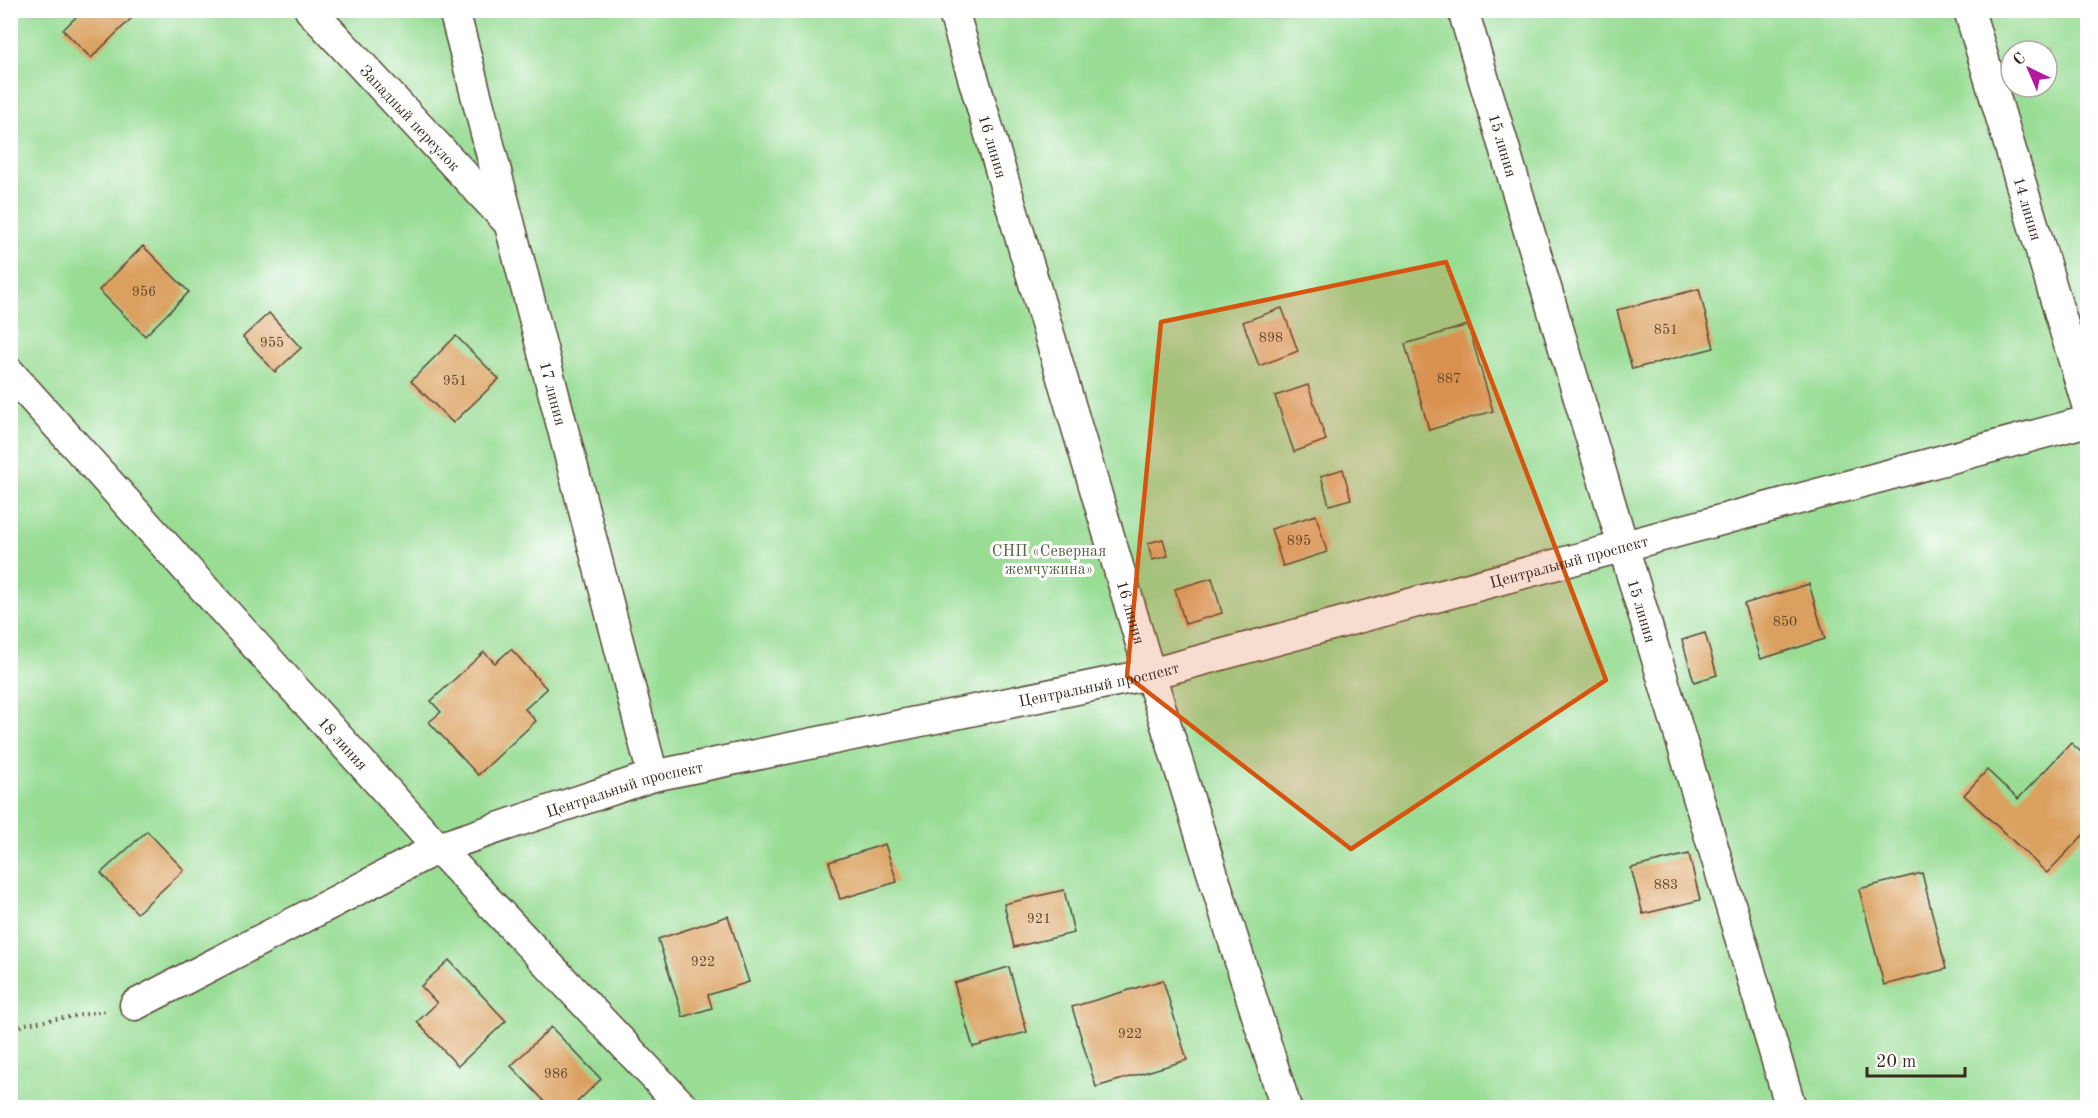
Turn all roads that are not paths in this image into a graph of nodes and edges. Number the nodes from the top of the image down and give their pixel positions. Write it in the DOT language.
graph roads {
  1 [pos="310,10"];
  2 [pos="454,10"];
  3 [pos="953,10"];
  4 [pos="1463,10"];
  5 [pos="1969,10"];
  6 [pos="511,225"];
  7 [pos="10,373"];
  8 [pos="2088,408"];
  9 [pos="2088,421"];
  10 [pos="1624,547"];
  11 [pos="1150,674"];
  12 [pos="653,776"];
  13 [pos="438,848"];
  14 [pos="135,1005"];
  15 [pos="684,1107"];
  16 [pos="1286,1107"];
  17 [pos="1791,1107"];
  1 -- 6 [label="street, Западный переулок"];
  2 -- 6 [label="street, 17 линия"];
  3 -- 11 [label="street, 16 линия"];
  4 -- 10 [label="street, 15 линия"];
  5 -- 8 [label="street, 14 линия"];
  6 -- 12 [label="street, 17 линия"];
  7 -- 13 [label="street, 18 линия"];
  9 -- 10 [label="street, Центральный проспект"];
  10 -- 11 [label="street, Центральный проспект"];
  10 -- 17 [label="street, 15 линия"];
  11 -- 12 [label="street, Центральный проспект"];
  11 -- 16 [label="street, 16 линия"];
  12 -- 13 [label="street, Центральный проспект"];
  13 -- 14 [label="street, Центральный проспект"];
  13 -- 15 [label="street, 18 линия"];
}
